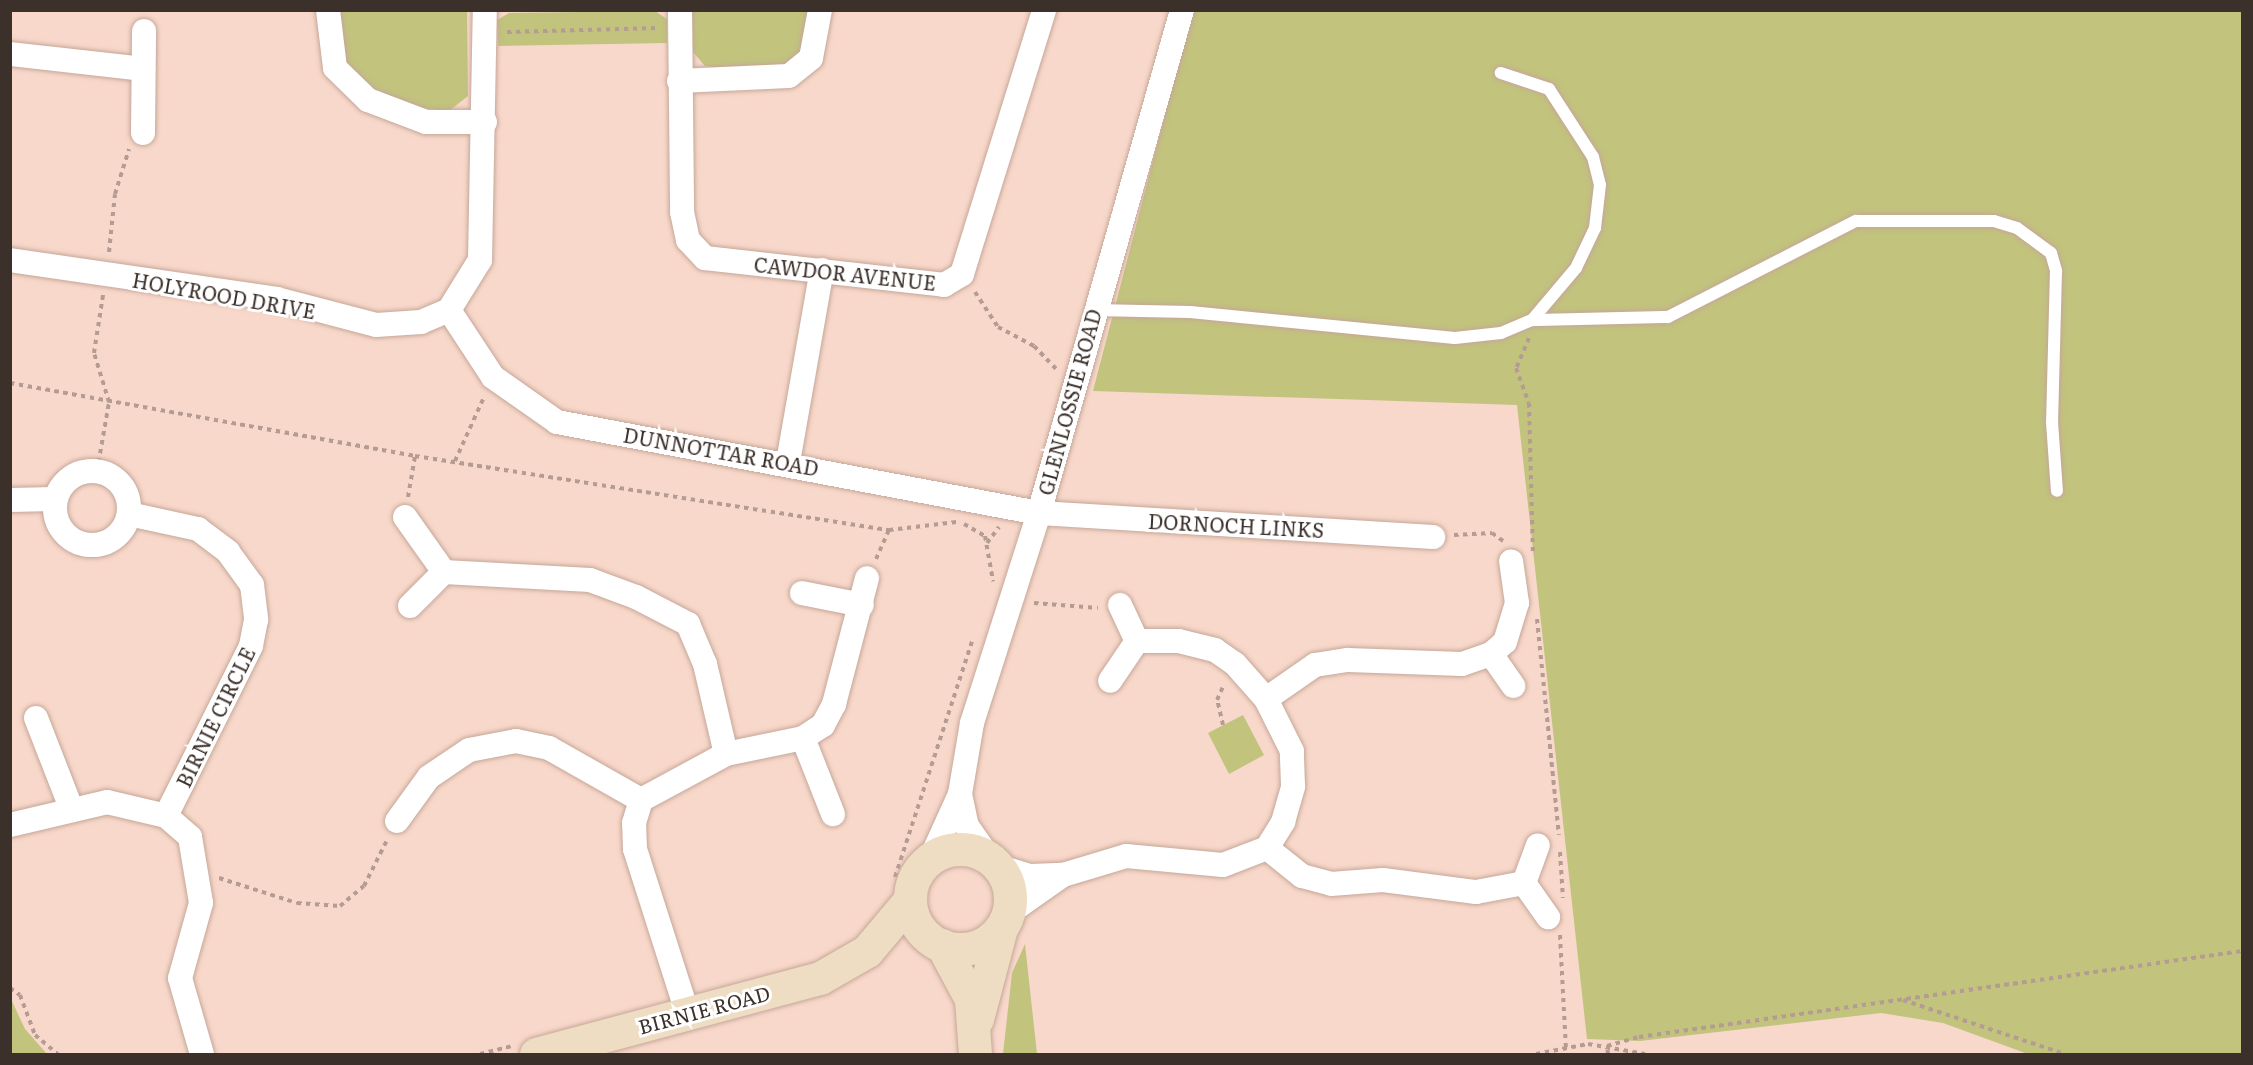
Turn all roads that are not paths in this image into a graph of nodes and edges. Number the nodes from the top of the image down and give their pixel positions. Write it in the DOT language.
graph roads {
  1 [pos="328,10"];
  2 [pos="820,10"];
  3 [pos="1044,10"];
  4 [pos="1182,10"];
  5 [pos="680,19"];
  6 [pos="485,22"];
  7 [pos="144,31"];
  8 [pos="10,54"];
  9 [pos="143,69"];
  10 [pos="1501,73"];
  11 [pos="679,81"];
  12 [pos="485,122"];
  13 [pos="143,133"];
  14 [pos="10,260"];
  15 [pos="822,270"];
  16 [pos="449,310"];
  17 [pos="1093,310"];
  18 [pos="1532,320"];
  19 [pos="788,462"];
  20 [pos="2057,491"];
  21 [pos="10,500"];
  22 [pos="55,500"];
  23 [pos="1039,513"];
  24 [pos="129,514"];
  25 [pos="405,517"];
  26 [pos="1433,537"];
  27 [pos="1522,560"];
  28 [pos="444,572"];
  29 [pos="867,578"];
  30 [pos="802,593"];
  31 [pos="862,605"];
  32 [pos="410,606"];
  33 [pos="1121,608"];
  34 [pos="1137,641"];
  35 [pos="1491,654"];
  36 [pos="1110,681"];
  37 [pos="1513,686"];
  38 [pos="1266,699"];
  39 [pos="36,718"];
  40 [pos="803,738"];
  41 [pos="726,754"];
  42 [pos="960,794"];
  43 [pos="641,801"];
  44 [pos="71,808"];
  45 [pos="833,814"];
  46 [pos="166,816"];
  47 [pos="397,821"];
  48 [pos="10,825"];
  49 [pos="1538,845"];
  50 [pos="1267,848"];
  51 [pos="931,858"];
  52 [pos="994,862"];
  53 [pos="1063,875"];
  54 [pos="1524,883"];
  55 [pos="901,894"];
  56 [pos="1005,921"];
  57 [pos="1558,921"];
  58 [pos="939,944"];
  59 [pos="867,951"];
  60 [pos="687,1012"];
  61 [pos="975,1044"];
  62 [pos="202,1054"];
  63 [pos="536,1054"];
  1 -- 12 [label="street"];
  2 -- 11 [label="street"];
  3 -- 15 [label="street, CAWDOR AVENUE"];
  4 -- 17 [label="street, GLENLOSSIE ROAD"];
  5 -- 11 [label="street, CAWDOR AVENUE"];
  6 -- 12 [label="street"];
  7 -- 9 [label="street"];
  8 -- 9 [label="street"];
  9 -- 13 [label="street"];
  10 -- 18 [label="lane"];
  11 -- 15 [label="street, CAWDOR AVENUE"];
  12 -- 16 [label="street"];
  14 -- 16 [label="street, HOLYROOD DRIVE"];
  15 -- 19 [label="street"];
  16 -- 19 [label="street, DUNNOTTAR ROAD"];
  17 -- 18 [label="lane"];
  17 -- 23 [label="street, GLENLOSSIE ROAD"];
  18 -- 20 [label="lane"];
  19 -- 23 [label="street, DUNNOTTAR ROAD"];
  21 -- 22 [label="street"];
  22 -- 24 [label="street"];
  22 -- 24 [label="street"];
  23 -- 26 [label="street, DORNOCH LINKS"];
  23 -- 42 [label="street, GLENLOSSIE ROAD"];
  24 -- 46 [label="street, BIRNIE CIRCLE"];
  25 -- 28 [label="street"];
  27 -- 35 [label="street"];
  28 -- 32 [label="street"];
  28 -- 41 [label="street"];
  29 -- 31 [label="street"];
  30 -- 31 [label="street"];
  31 -- 40 [label="street"];
  33 -- 34 [label="street"];
  34 -- 36 [label="street"];
  34 -- 38 [label="street"];
  35 -- 37 [label="street"];
  35 -- 38 [label="street"];
  38 -- 50 [label="street"];
  39 -- 44 [label="street"];
  40 -- 41 [label="street"];
  40 -- 45 [label="street"];
  41 -- 43 [label="street"];
  42 -- 51 [label="street, GLENLOSSIE ROAD"];
  42 -- 52 [label="street, GLENLOSSIE ROAD"];
  43 -- 47 [label="street"];
  43 -- 60 [label="street"];
  44 -- 46 [label="street"];
  44 -- 48 [label="street"];
  46 -- 62 [label="street"];
  49 -- 54 [label="street"];
  50 -- 53 [label="street"];
  50 -- 54 [label="street"];
  51 -- 52 [label="street"];
  51 -- 55 [label="street"];
  52 -- 53 [label="street"];
  52 -- 56 [label="street"];
  53 -- 56 [label="street"];
  54 -- 57 [label="street"];
  55 -- 58 [label="street"];
  55 -- 59 [label="street, BIRNIE ROAD"];
  56 -- 58 [label="street"];
  56 -- 61 [label="street"];
  58 -- 59 [label="street, BIRNIE ROAD"];
  58 -- 61 [label="street"];
  59 -- 60 [label="street, BIRNIE ROAD"];
  60 -- 63 [label="street, BIRNIE ROAD"];
}
